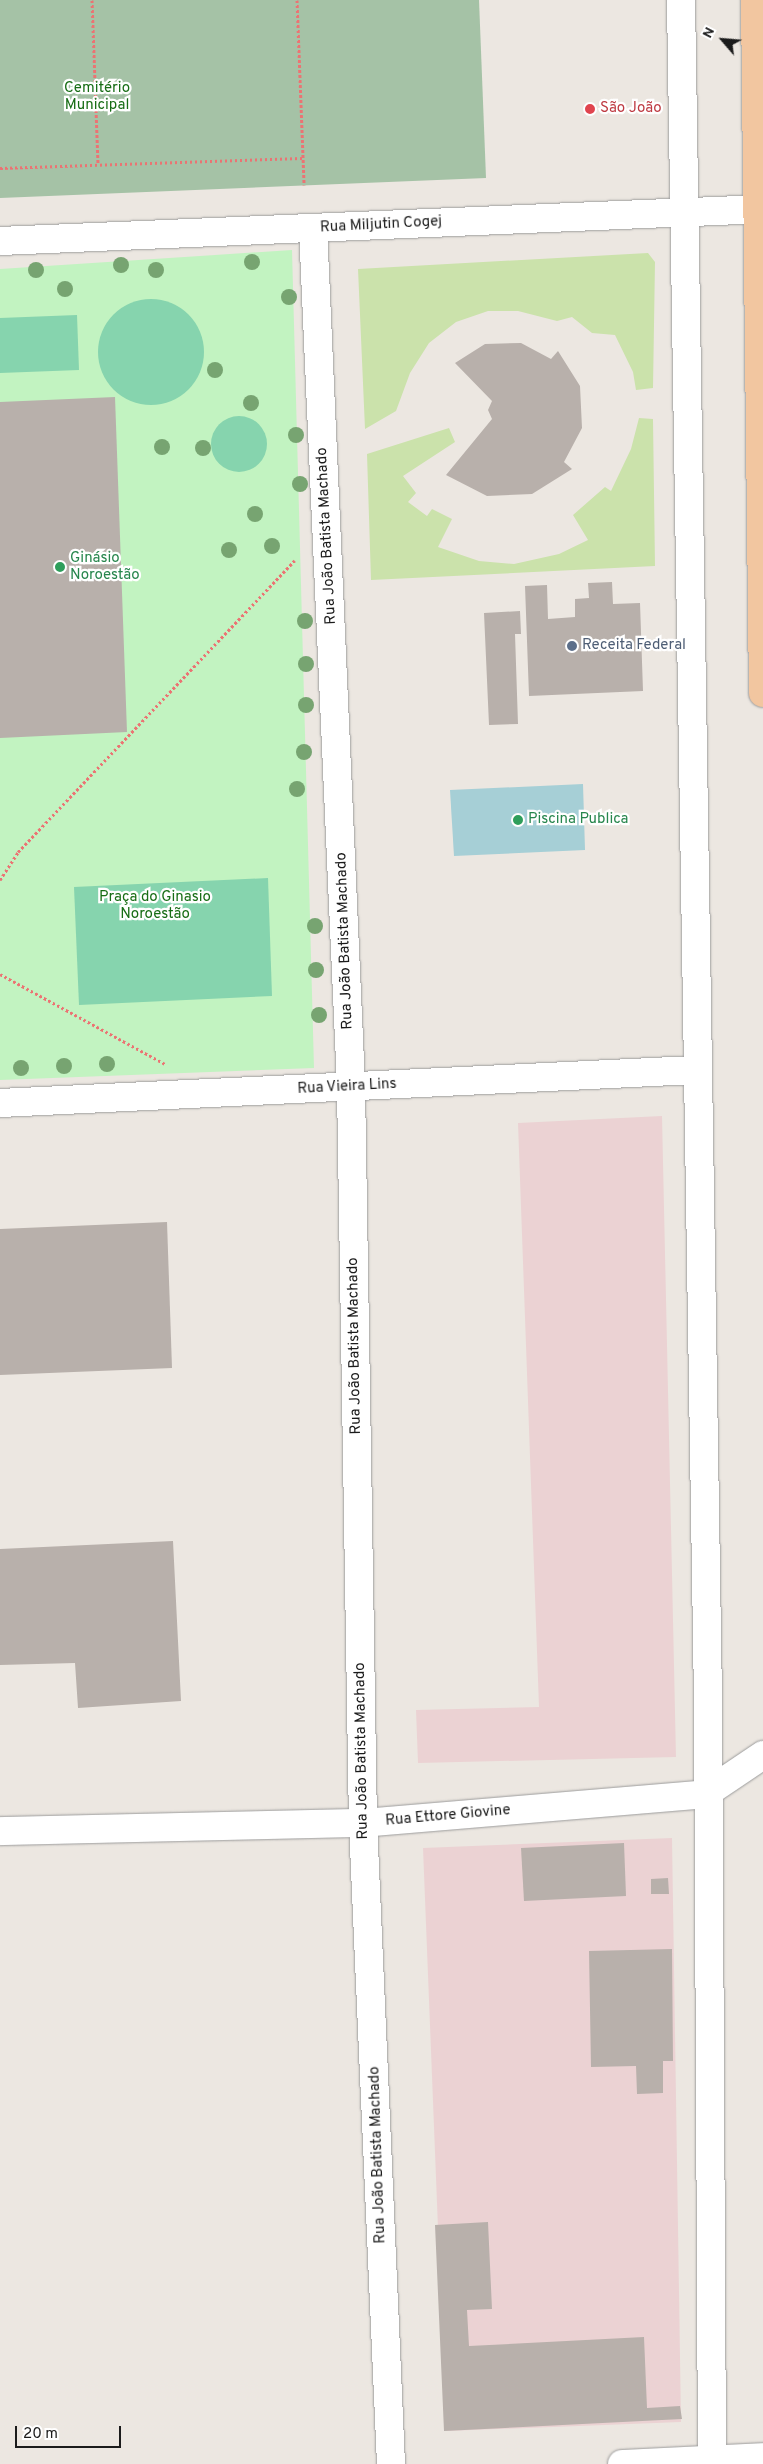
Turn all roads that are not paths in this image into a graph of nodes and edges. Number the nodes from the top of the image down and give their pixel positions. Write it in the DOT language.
graph roads {
  1 [pos="681,0"];
  2 [pos="755,0"];
  3 [pos="760,209"];
  4 [pos="684,211"];
  5 [pos="313,228"];
  6 [pos="0,241"];
  7 [pos="763,693"];
  8 [pos="695,1070"];
  9 [pos="351,1086"];
  10 [pos="0,1102"];
  11 [pos="763,1755"];
  12 [pos="705,1794"];
  13 [pos="363,1823"];
  14 [pos="0,1831"];
  15 [pos="763,2457"];
  16 [pos="712,2461"];
  17 [pos="391,2464"];
  18 [pos="622,2464"];
  1 -- 4 [label="street"];
  2 -- 3 [label="main road"];
  3 -- 4 [label="street, Rua Miljutin Cogej"];
  3 -- 7 [label="main road"];
  4 -- 5 [label="street, Rua Miljutin Cogej"];
  4 -- 8 [label="street"];
  5 -- 6 [label="street, Rua Miljutin Cogej"];
  5 -- 9 [label="street, Rua João Batista Machado"];
  8 -- 9 [label="street, Rua Vieira Lins"];
  8 -- 12 [label="street"];
  9 -- 10 [label="street, Rua Vieira Lins"];
  9 -- 13 [label="street, Rua João Batista Machado"];
  11 -- 12 [label="street, Rua Ettore Giovine"];
  12 -- 13 [label="street, Rua Ettore Giovine"];
  12 -- 16 [label="street"];
  13 -- 14 [label="street, Rua Ettore Giovine"];
  13 -- 17 [label="street, Rua João Batista Machado"];
  15 -- 16 [label="street"];
  16 -- 18 [label="street"];
}
